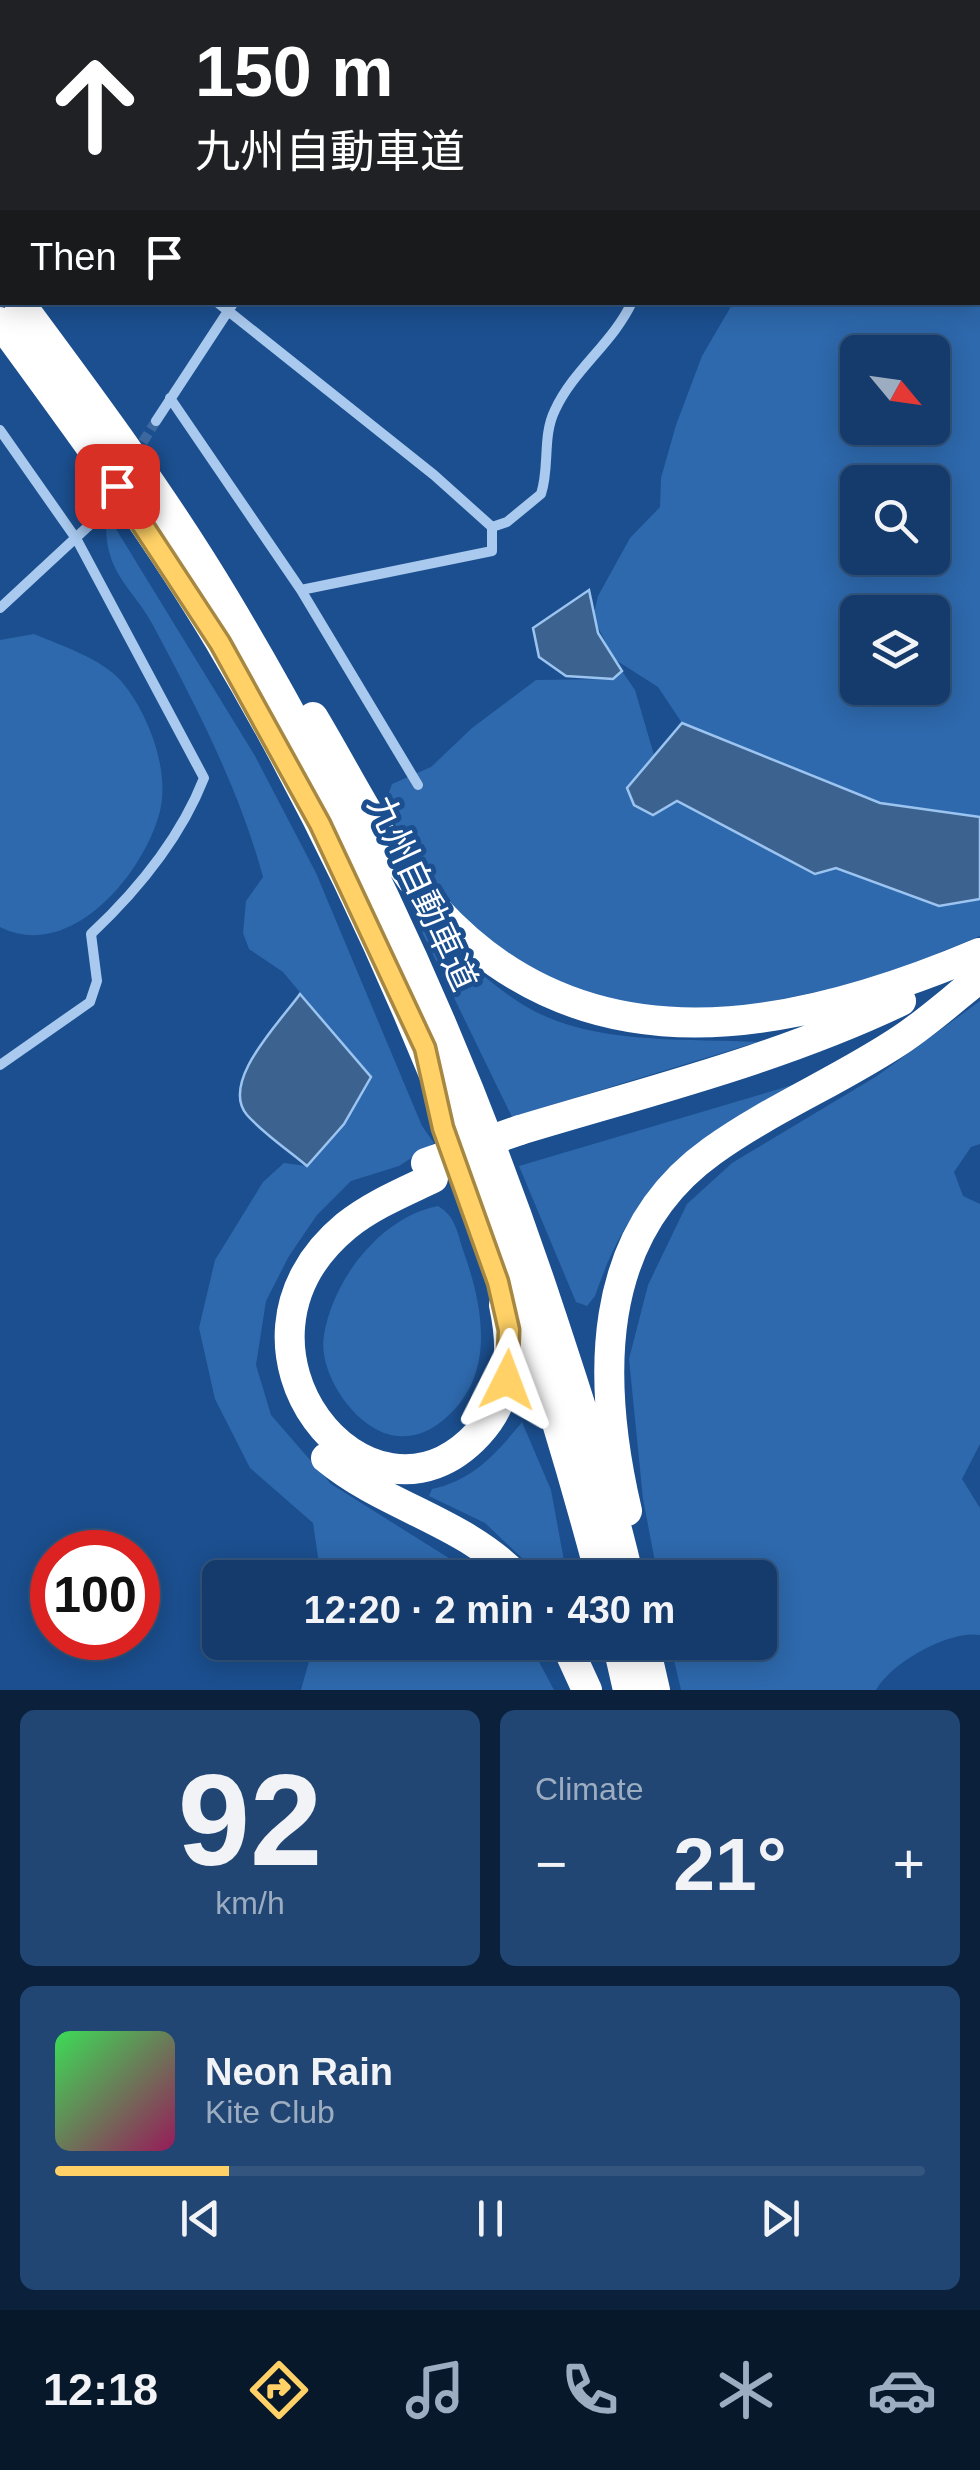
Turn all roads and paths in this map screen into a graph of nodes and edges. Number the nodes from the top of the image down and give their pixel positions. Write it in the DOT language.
graph roads {
  1 [pos="21,305"];
  2 [pos="226,305"];
  3 [pos="631,305"];
  4 [pos="0,322"];
  5 [pos="170,398"];
  6 [pos="156,422"];
  7 [pos="0,430"];
  8 [pos="156,493"];
  9 [pos="96,519"];
  10 [pos="492,527"];
  11 [pos="77,540"];
  12 [pos="302,590"];
  13 [pos="0,608"];
  14 [pos="418,785"];
  15 [pos="980,953"];
  16 [pos="974,983"];
  17 [pos="425,1048"];
  18 [pos="0,1065"];
  19 [pos="523,1137"];
  20 [pos="430,1170"];
  21 [pos="495,1560"];
  22 [pos="596,1560"];
  23 [pos="624,1560"];
  24 [pos="636,1560"];
  25 [pos="573,1660"];
  26 [pos="621,1660"];
  27 [pos="648,1660"];
  28 [pos="587,1690"];
  29 [pos="628,1690"];
  30 [pos="655,1690"];
  1 -- 8 [label="highway, 九州自動車道"];
  2 -- 5 [label="street"];
  2 -- 10 [label="street"];
  3 -- 10 [label="street"];
  4 -- 17 [label="highway, 九州自動車道"];
  5 -- 6 [label="street"];
  5 -- 12 [label="street"];
  7 -- 11 [label="street"];
  8 -- 15 [label="highway"];
  8 -- 23 [label="highway, 九州自動車道"];
  9 -- 11 [label="street"];
  10 -- 12 [label="street"];
  11 -- 13 [label="street"];
  11 -- 18 [label="street"];
  12 -- 14 [label="street"];
  15 -- 19 [label="highway"];
  16 -- 19 [label="highway"];
  16 -- 24 [label="highway"];
  17 -- 20 [label="highway"];
  17 -- 22 [label="highway, 九州自動車道"];
  19 -- 20 [label="highway"];
  20 -- 21 [label="highway"];
  25 -- 28 [label="highway"];
  26 -- 29 [label="highway"];
  27 -- 30 [label="highway"];
}
